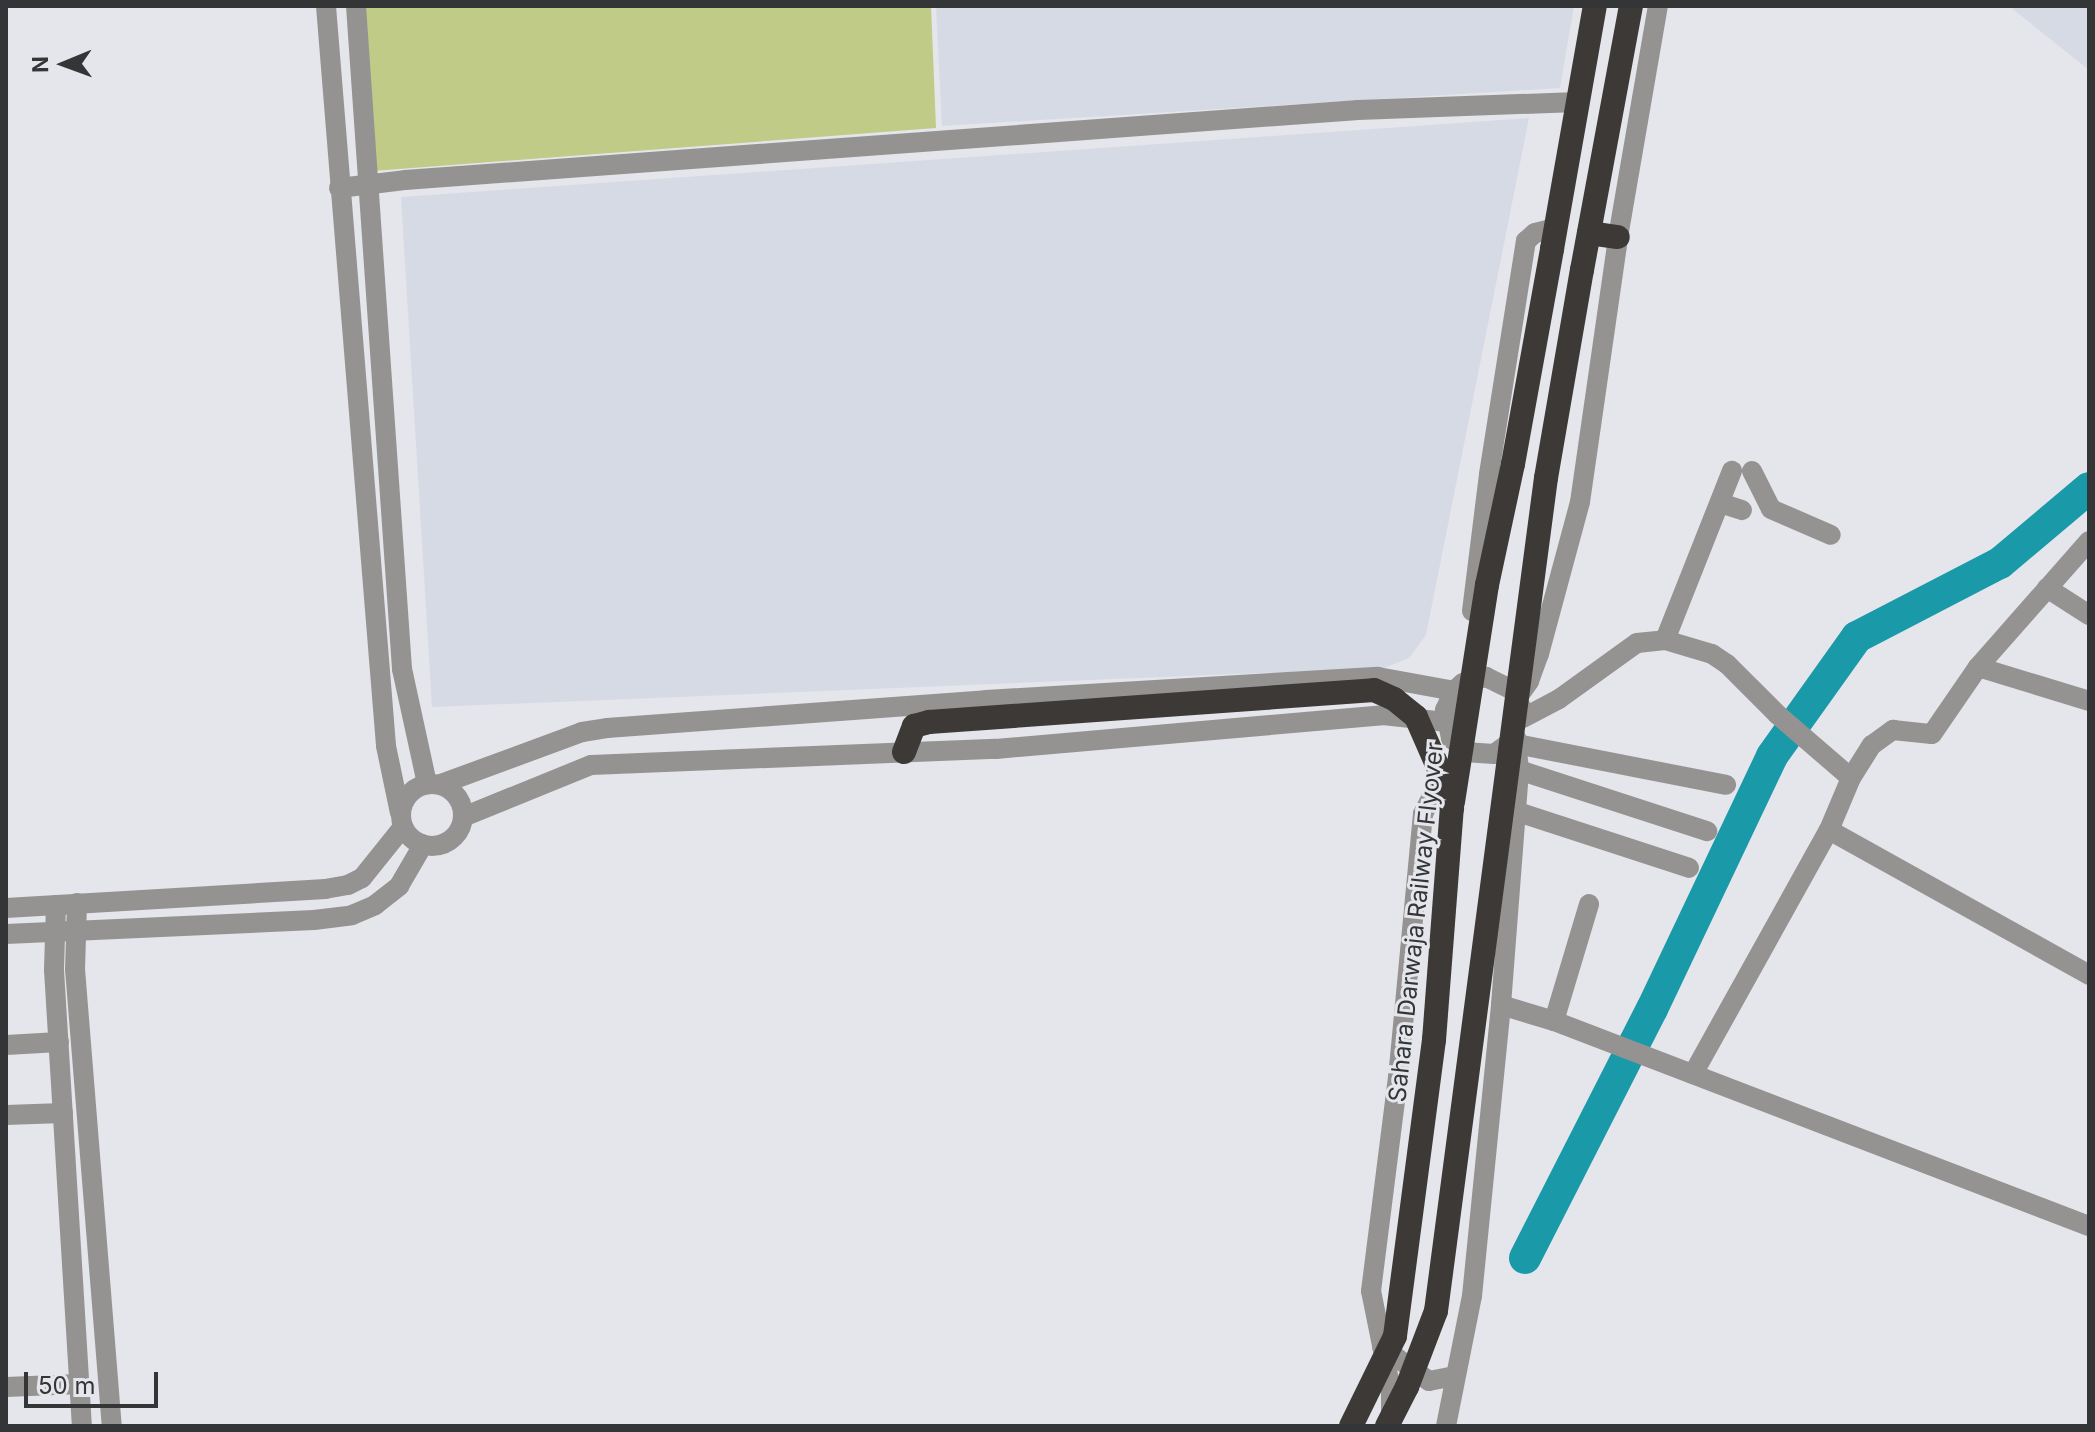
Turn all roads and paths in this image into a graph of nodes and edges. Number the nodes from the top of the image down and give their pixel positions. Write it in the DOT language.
graph roads {
  1 [pos="326,6"];
  2 [pos="356,6"];
  3 [pos="1595,6"];
  4 [pos="1631,6"];
  5 [pos="1658,6"];
  6 [pos="1578,102"];
  7 [pos="367,185"];
  8 [pos="339,188"];
  9 [pos="1589,233"];
  10 [pos="1618,237"];
  11 [pos="1554,239"];
  12 [pos="1720,503"];
  13 [pos="1742,510"];
  14 [pos="1831,535"];
  15 [pos="2089,541"];
  16 [pos="2047,588"];
  17 [pos="2089,615"];
  18 [pos="1665,640"];
  19 [pos="1978,667"];
  20 [pos="1458,687"];
  21 [pos="1518,697"];
  22 [pos="2089,701"];
  23 [pos="1416,717"];
  24 [pos="1523,718"];
  25 [pos="1445,722"];
  26 [pos="1516,741"];
  27 [pos="1457,744"];
  28 [pos="904,752"];
  29 [pos="1519,770"];
  30 [pos="1851,778"];
  31 [pos="434,784"];
  32 [pos="1726,785"];
  33 [pos="1452,808"];
  34 [pos="1515,811"];
  35 [pos="463,817"];
  36 [pos="402,820"];
  37 [pos="1829,830"];
  38 [pos="1707,831"];
  39 [pos="423,845"];
  40 [pos="1689,868"];
  41 [pos="77,903"];
  42 [pos="1589,904"];
  43 [pos="56,905"];
  44 [pos="6,908"];
  45 [pos="77,931"];
  46 [pos="55,932"];
  47 [pos="6,934"];
  48 [pos="2089,975"];
  49 [pos="1501,1005"];
  50 [pos="1554,1021"];
  51 [pos="59,1042"];
  52 [pos="6,1045"];
  53 [pos="1693,1074"];
  54 [pos="85,1087"];
  55 [pos="62,1090"];
  56 [pos="63,1113"];
  57 [pos="6,1115"];
  58 [pos="2089,1226"];
  59 [pos="1382,1347"];
  60 [pos="1455,1376"];
  61 [pos="80,1384"];
  62 [pos="6,1387"];
  63 [pos="82,1426"];
  64 [pos="112,1426"];
  65 [pos="1351,1426"];
  66 [pos="1389,1426"];
  67 [pos="1446,1426"];
  1 -- 8 [label="street"];
  2 -- 7 [label="street"];
  3 -- 6 [label="highway, Sahara Darwaja Railway Flyover"];
  4 -- 9 [label="highway"];
  5 -- 10 [label="street"];
  6 -- 7 [label="street"];
  6 -- 11 [label="highway, Sahara Darwaja Railway Flyover"];
  7 -- 8 [label="street"];
  7 -- 31 [label="street"];
  8 -- 36 [label="street"];
  9 -- 10 [label="highway"];
  9 -- 66 [label="highway, bridge"];
  10 -- 21 [label="street"];
  11 -- 20 [label="street"];
  11 -- 33 [label="highway, Sahara Darwaja Railway Flyover, bridge"];
  12 -- 13 [label="street"];
  12 -- 14 [label="street"];
  12 -- 18 [label="street"];
  15 -- 16 [label="street"];
  16 -- 17 [label="street"];
  16 -- 19 [label="street"];
  18 -- 24 [label="street"];
  18 -- 30 [label="street"];
  19 -- 22 [label="street"];
  19 -- 30 [label="street"];
  20 -- 21 [label="street"];
  20 -- 25 [label="street"];
  20 -- 31 [label="street"];
  21 -- 24 [label="street"];
  23 -- 25 [label="street"];
  23 -- 28 [label="street"];
  23 -- 28 [label="highway, bridge"];
  23 -- 33 [label="highway, bridge"];
  24 -- 26 [label="street"];
  25 -- 27 [label="street"];
  26 -- 27 [label="street"];
  26 -- 29 [label="street"];
  26 -- 32 [label="street"];
  27 -- 59 [label="street"];
  28 -- 35 [label="street"];
  29 -- 34 [label="street"];
  29 -- 38 [label="street"];
  30 -- 37 [label="street"];
  31 -- 35 [label="street"];
  31 -- 36 [label="street"];
  33 -- 65 [label="highway, Sahara Darwaja Railway Flyover, bridge"];
  34 -- 40 [label="street"];
  34 -- 49 [label="street"];
  35 -- 39 [label="street"];
  36 -- 39 [label="street"];
  36 -- 41 [label="street"];
  37 -- 48 [label="street"];
  37 -- 53 [label="street"];
  39 -- 45 [label="street"];
  41 -- 43 [label="street"];
  41 -- 45 [label="street"];
  42 -- 50 [label="street"];
  43 -- 44 [label="street"];
  43 -- 46 [label="street"];
  45 -- 46 [label="street"];
  45 -- 54 [label="street"];
  46 -- 47 [label="street"];
  46 -- 51 [label="street"];
  49 -- 50 [label="street"];
  49 -- 60 [label="street"];
  50 -- 53 [label="street"];
  51 -- 52 [label="street"];
  51 -- 55 [label="street"];
  53 -- 58 [label="street"];
  54 -- 55 [label="street"];
  54 -- 64 [label="street"];
  55 -- 56 [label="street"];
  56 -- 57 [label="street"];
  56 -- 61 [label="street"];
  59 -- 60 [label="street"];
  59 -- 66 [label="street"];
  60 -- 67 [label="street"];
  61 -- 62 [label="street"];
  61 -- 63 [label="street"];
}
